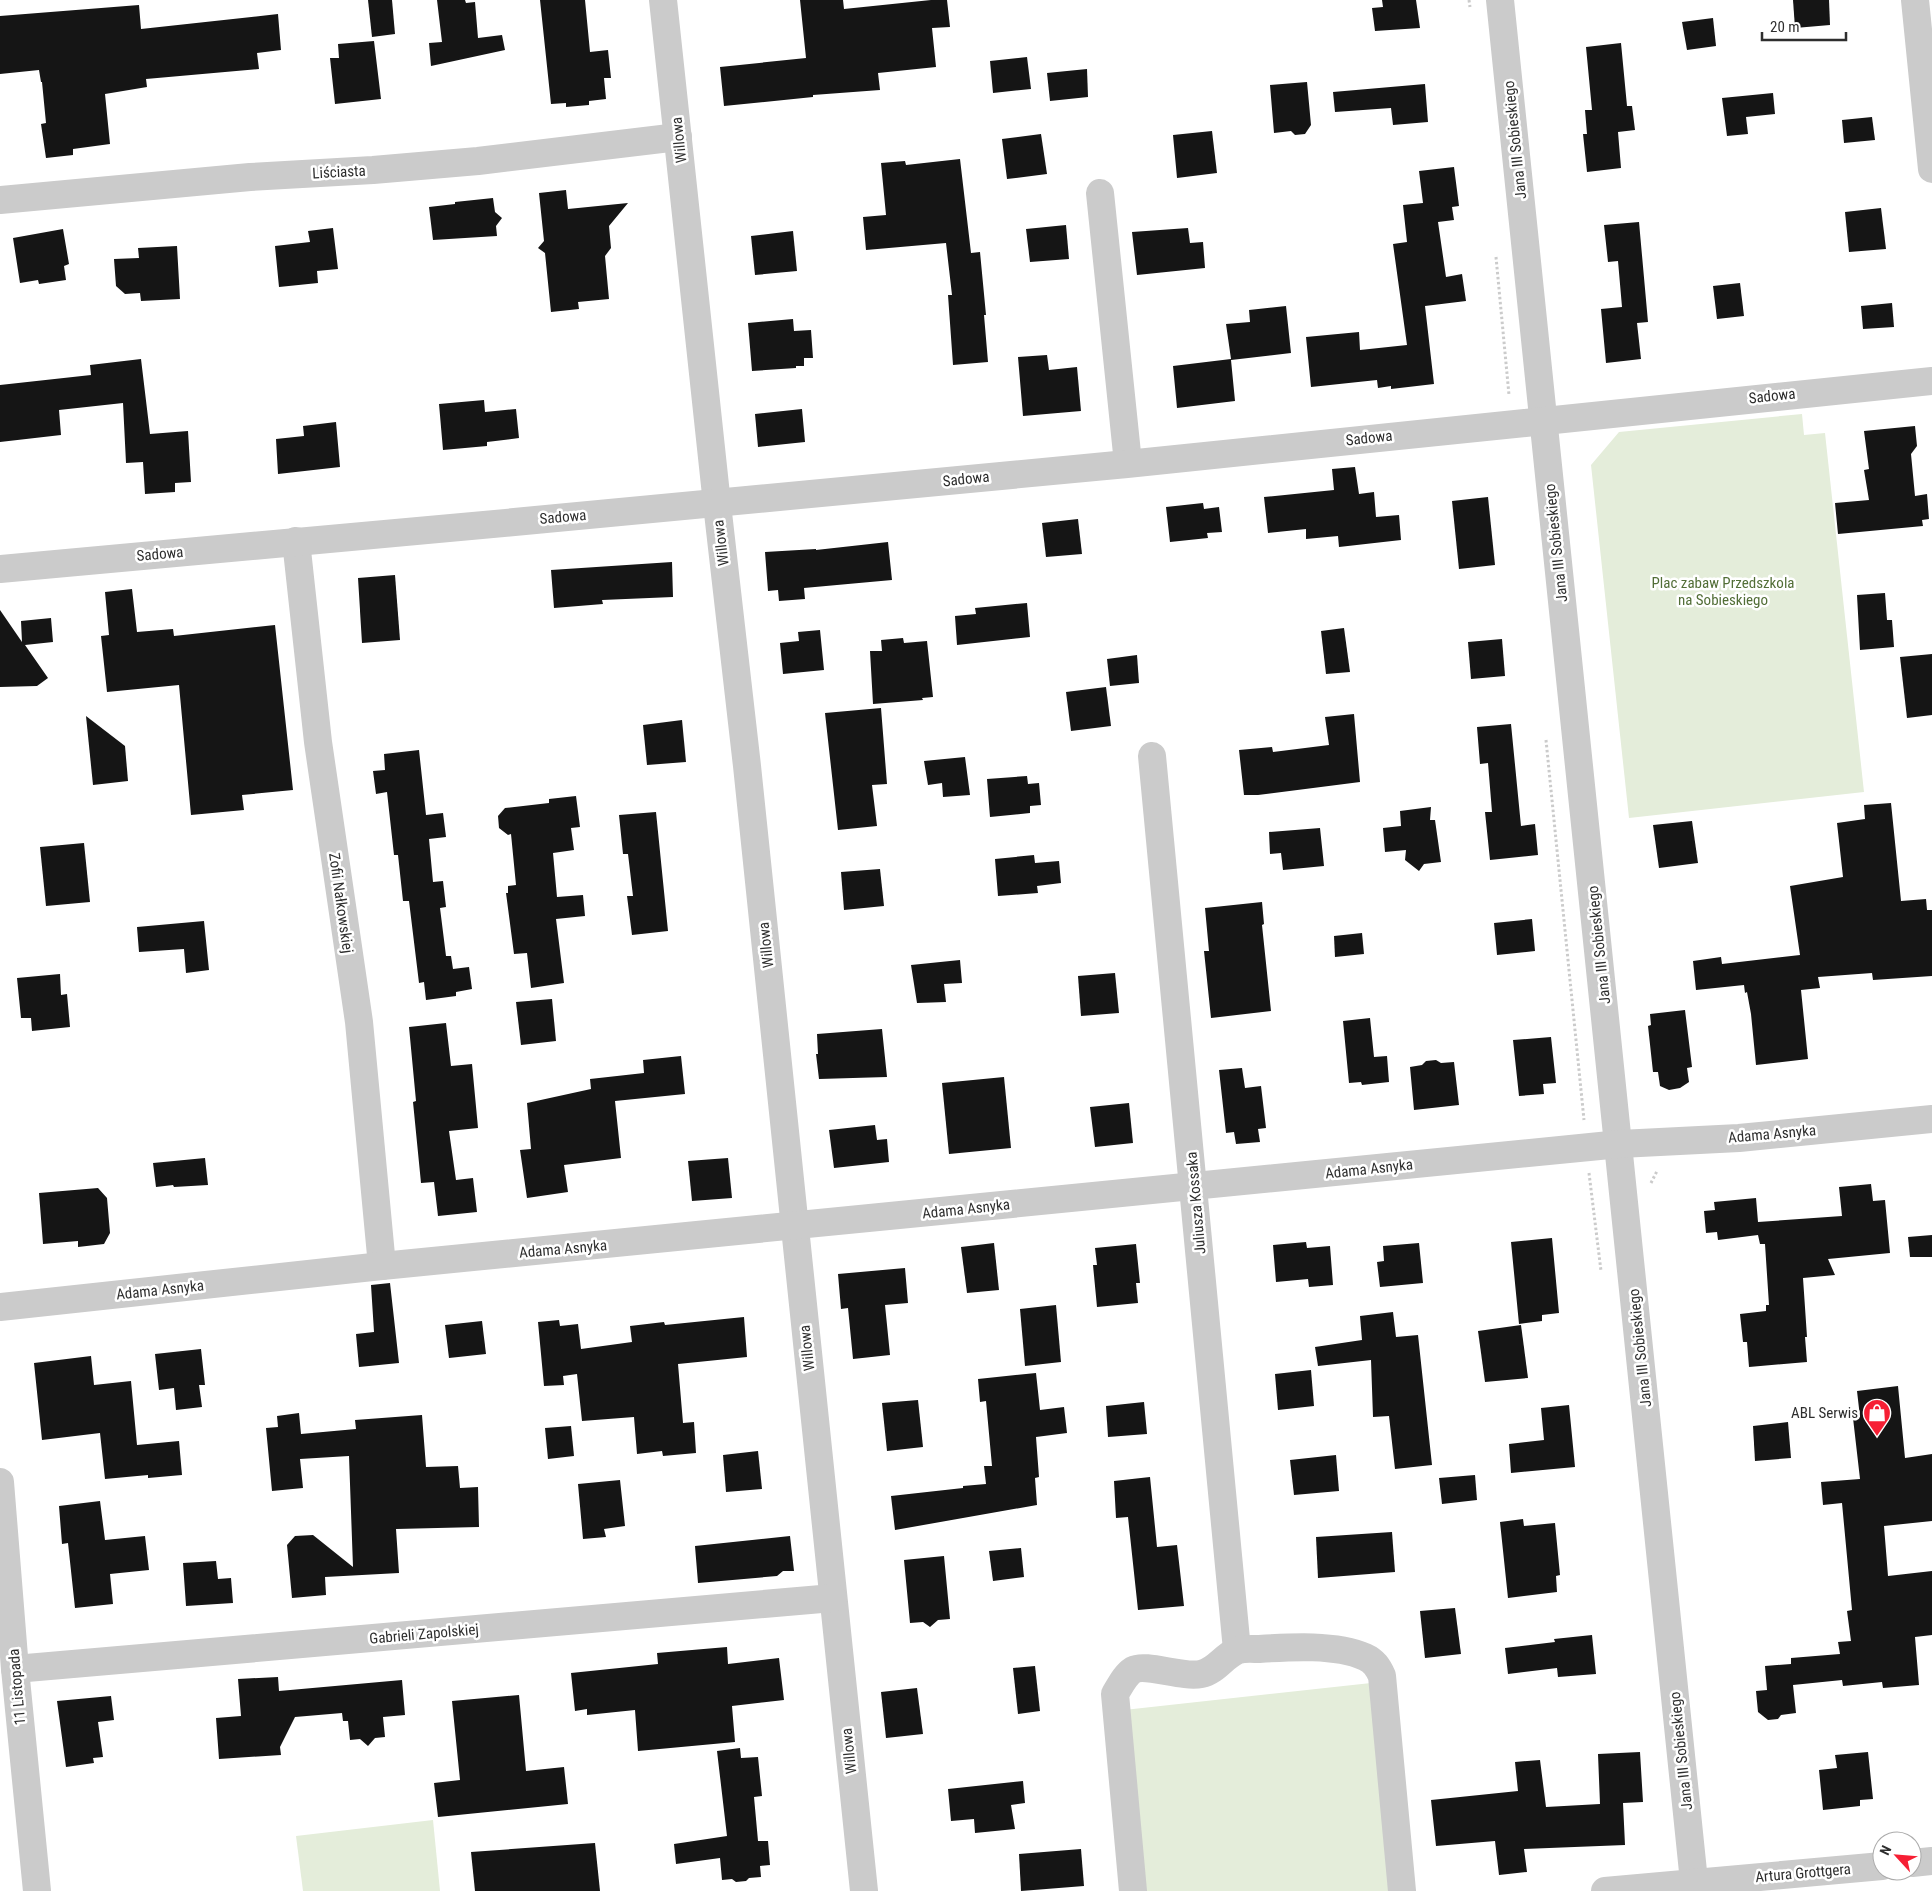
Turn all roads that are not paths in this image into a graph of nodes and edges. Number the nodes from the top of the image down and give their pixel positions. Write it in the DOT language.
graph roads {
  1 [pos="663,0"];
  2 [pos="1500,0"];
  3 [pos="1915,0"];
  4 [pos="678,137"];
  5 [pos="1932,168"];
  6 [pos="1100,193"];
  7 [pos="0,200"];
  8 [pos="1932,381"];
  9 [pos="1543,419"];
  10 [pos="1128,464"];
  11 [pos="717,504"];
  12 [pos="296,541"];
  13 [pos="0,569"];
  14 [pos="1152,756"];
  15 [pos="1932,1119"];
  16 [pos="1620,1144"];
  17 [pos="1194,1186"];
  18 [pos="795,1226"];
  19 [pos="382,1266"];
  20 [pos="0,1307"];
  21 [pos="0,1482"];
  22 [pos="833,1598"];
  23 [pos="1237,1650"];
  24 [pos="15,1669"];
  25 [pos="1872,1867"];
  26 [pos="1695,1886"];
  27 [pos="37,1891"];
  28 [pos="864,1891"];
  29 [pos="1133,1891"];
  30 [pos="1402,1891"];
  31 [pos="1605,1891"];
  1 -- 4 [label="street, Willowa"];
  2 -- 9 [label="street, Jana III Sobieskiego"];
  3 -- 5 [label="street"];
  4 -- 7 [label="street, Liściasta"];
  4 -- 11 [label="street, Willowa"];
  6 -- 10 [label="street"];
  8 -- 9 [label="street, Sadowa"];
  9 -- 10 [label="street, Sadowa"];
  9 -- 16 [label="street, Jana III Sobieskiego"];
  10 -- 11 [label="street, Sadowa"];
  11 -- 12 [label="street, Sadowa"];
  11 -- 18 [label="street, Willowa"];
  12 -- 13 [label="street, Sadowa"];
  12 -- 19 [label="street, Zofii Nałkowskiej"];
  14 -- 17 [label="street, Juliusza Kossaka"];
  15 -- 16 [label="street, Adama Asnyka"];
  16 -- 17 [label="street, Adama Asnyka"];
  16 -- 26 [label="street, Jana III Sobieskiego"];
  17 -- 18 [label="street, Adama Asnyka"];
  17 -- 23 [label="street, Juliusza Kossaka"];
  18 -- 19 [label="street, Adama Asnyka"];
  18 -- 22 [label="street, Willowa"];
  19 -- 20 [label="street, Adama Asnyka"];
  21 -- 24 [label="street, 11 Listopada"];
  22 -- 24 [label="street, Gabrieli Zapolskiej"];
  22 -- 28 [label="street, Willowa"];
  23 -- 29 [label="street"];
  23 -- 30 [label="street"];
  24 -- 27 [label="street, 11 Listopada"];
  25 -- 26 [label="street, Artura Grottgera"];
  26 -- 31 [label="street, Artura Grottgera"];
}
